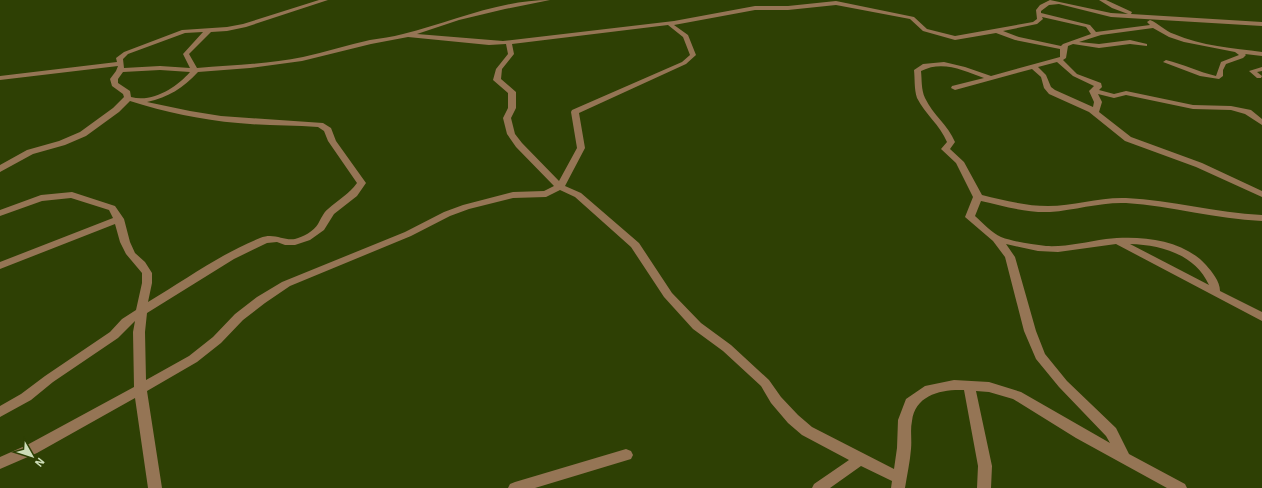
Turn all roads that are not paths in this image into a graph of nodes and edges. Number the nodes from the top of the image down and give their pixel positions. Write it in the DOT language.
graph roads {
  1 [pos="325,0"];
  2 [pos="547,0"];
  3 [pos="1046,0"];
  4 [pos="1102,0"];
  5 [pos="1058,3"];
  6 [pos="1039,14"];
  7 [pos="1143,18"];
  8 [pos="668,24"];
  9 [pos="1262,24"];
  10 [pos="1154,26"];
  11 [pos="210,29"];
  12 [pos="997,31"];
  13 [pos="409,35"];
  14 [pos="1093,36"];
  15 [pos="509,42"];
  16 [pos="1073,43"];
  17 [pos="1108,45"];
  18 [pos="1145,45"];
  19 [pos="1063,48"];
  20 [pos="1236,50"];
  21 [pos="1262,54"];
  22 [pos="1059,60"];
  23 [pos="1166,62"];
  24 [pos="121,67"];
  25 [pos="1034,67"];
  26 [pos="196,70"];
  27 [pos="1262,70"];
  28 [pos="1259,77"];
  29 [pos="0,78"];
  30 [pos="990,78"];
  31 [pos="955,88"];
  32 [pos="1093,91"];
  33 [pos="128,98"];
  34 [pos="139,102"];
  35 [pos="1095,112"];
  36 [pos="1262,123"];
  37 [pos="0,169"];
  38 [pos="560,187"];
  39 [pos="1262,194"];
  40 [pos="978,197"];
  41 [pos="0,213"];
  42 [pos="1262,218"];
  43 [pos="119,219"];
  44 [pos="997,239"];
  45 [pos="1118,242"];
  46 [pos="0,266"];
  47 [pos="1215,292"];
  48 [pos="142,311"];
  49 [pos="1262,317"];
  50 [pos="969,386"];
  51 [pos="140,389"];
  52 [pos="0,412"];
  53 [pos="626,455"];
  54 [pos="1124,457"];
  55 [pos="860,459"];
  56 [pos="0,463"];
  57 [pos="899,483"];
  58 [pos="520,487"];
  59 [pos="155,488"];
  60 [pos="819,488"];
  61 [pos="984,488"];
  62 [pos="1180,488"];
  1 -- 11 [label="street"];
  2 -- 13 [label="street"];
  3 -- 5 [label="street"];
  4 -- 7 [label="street"];
  5 -- 6 [label="street"];
  5 -- 7 [label="street"];
  6 -- 12 [label="street"];
  6 -- 14 [label="street"];
  7 -- 9 [label="street"];
  7 -- 10 [label="street"];
  8 -- 12 [label="street"];
  8 -- 15 [label="street"];
  8 -- 38 [label="street"];
  10 -- 14 [label="street"];
  10 -- 20 [label="street"];
  11 -- 24 [label="street"];
  11 -- 26 [label="street"];
  12 -- 19 [label="street"];
  13 -- 15 [label="street"];
  13 -- 26 [label="street"];
  14 -- 16 [label="street"];
  14 -- 17 [label="street"];
  15 -- 38 [label="street"];
  16 -- 17 [label="street"];
  16 -- 19 [label="street"];
  17 -- 18 [label="street"];
  19 -- 22 [label="street"];
  20 -- 21 [label="street"];
  20 -- 23 [label="street"];
  22 -- 25 [label="street"];
  22 -- 32 [label="street"];
  24 -- 26 [label="street"];
  24 -- 29 [label="street"];
  24 -- 33 [label="street"];
  25 -- 30 [label="street"];
  25 -- 35 [label="street"];
  26 -- 34 [label="street"];
  27 -- 28 [label="street"];
  30 -- 31 [label="street"];
  30 -- 40 [label="street"];
  32 -- 35 [label="street"];
  32 -- 36 [label="street"];
  33 -- 34 [label="street"];
  33 -- 37 [label="street"];
  34 -- 48 [label="street"];
  35 -- 39 [label="street"];
  38 -- 51 [label="street"];
  38 -- 55 [label="street"];
  40 -- 42 [label="street"];
  40 -- 44 [label="street"];
  41 -- 43 [label="street"];
  43 -- 46 [label="street"];
  43 -- 48 [label="street"];
  44 -- 45 [label="street"];
  44 -- 54 [label="street"];
  45 -- 47 [label="street"];
  45 -- 47 [label="street"];
  47 -- 49 [label="street"];
  48 -- 51 [label="street"];
  48 -- 52 [label="street"];
  50 -- 54 [label="street"];
  50 -- 57 [label="street"];
  50 -- 61 [label="street"];
  51 -- 56 [label="street"];
  51 -- 59 [label="street"];
  53 -- 58 [label="street"];
  54 -- 62 [label="street"];
  55 -- 57 [label="street"];
  55 -- 60 [label="street"];
}
